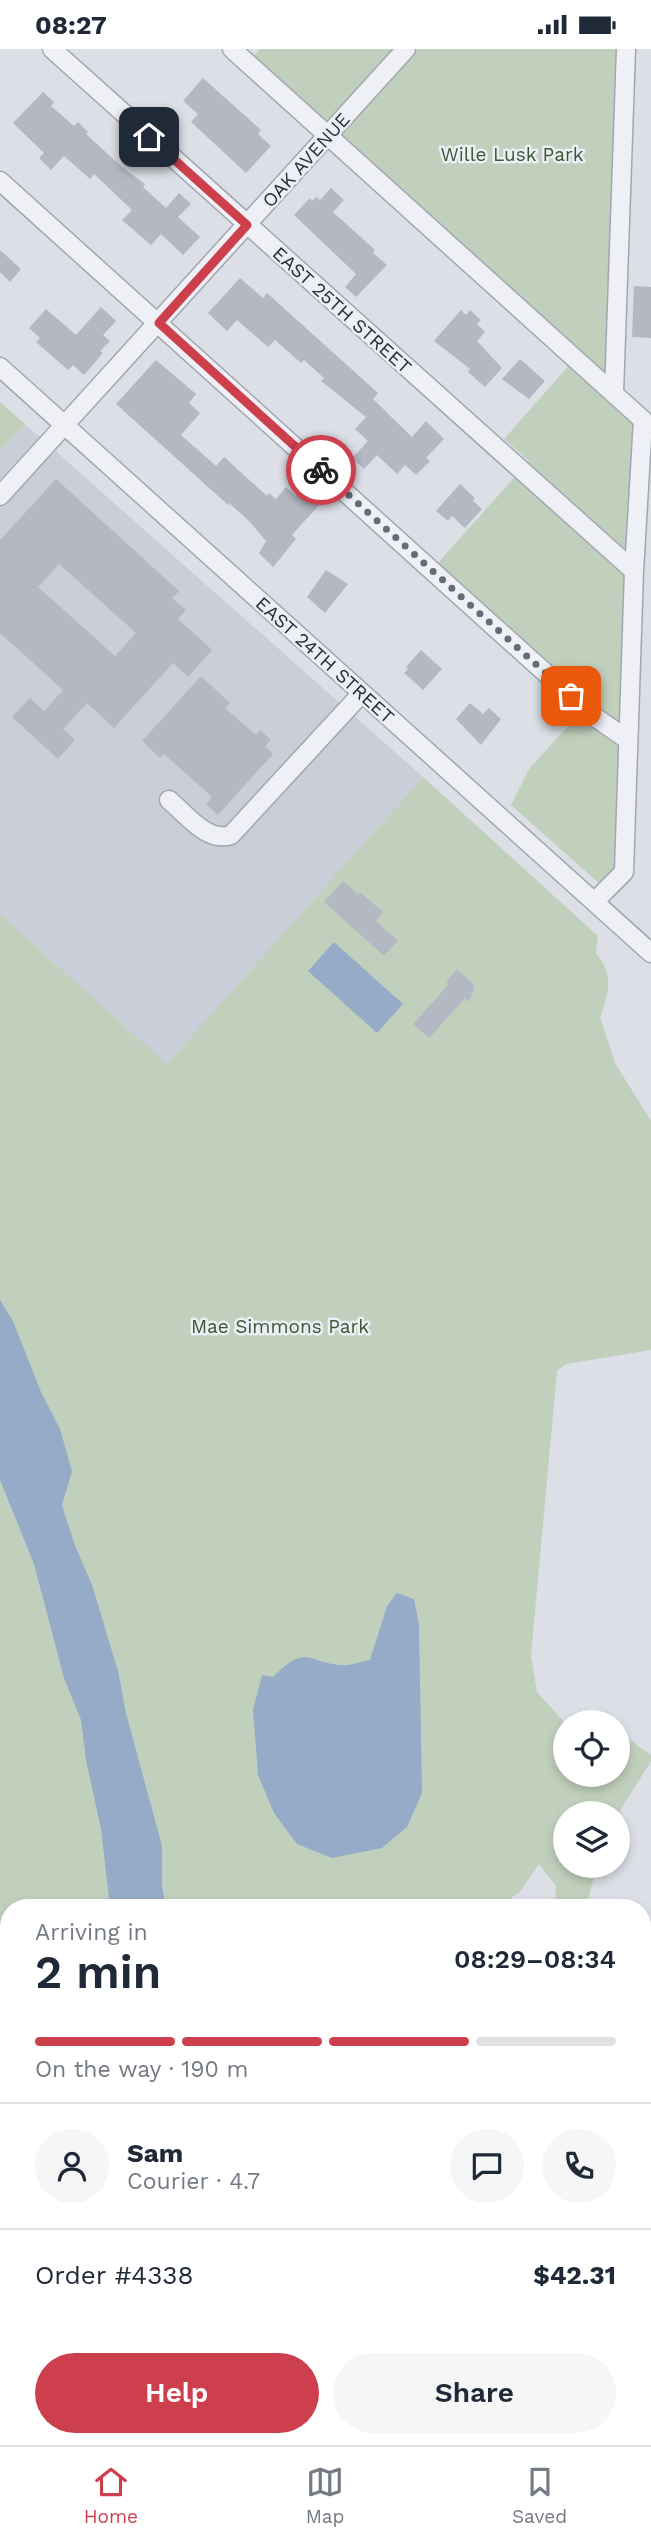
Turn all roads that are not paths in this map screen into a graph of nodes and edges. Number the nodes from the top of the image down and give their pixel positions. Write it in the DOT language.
graph roads {
  1 [pos="51,49"];
  2 [pos="232,49"];
  3 [pos="406,49"];
  4 [pos="626,49"];
  5 [pos="328,136"];
  6 [pos="0,181"];
  7 [pos="247,225"];
  8 [pos="159,323"];
  9 [pos="0,367"];
  10 [pos="614,394"];
  11 [pos="65,425"];
  12 [pos="0,496"];
  13 [pos="634,571"];
  14 [pos="362,693"];
  15 [pos="628,740"];
  16 [pos="169,800"];
  17 [pos="594,902"];
  18 [pos="651,953"];
  1 -- 7 [label="street, EAST 25TH STREET"];
  2 -- 5 [label="street"];
  3 -- 5 [label="street, OAK AVENUE"];
  4 -- 10 [label="street"];
  5 -- 7 [label="street, OAK AVENUE"];
  5 -- 10 [label="street"];
  6 -- 8 [label="street"];
  7 -- 8 [label="street, OAK AVENUE"];
  7 -- 13 [label="street, EAST 25TH STREET"];
  8 -- 11 [label="street, OAK AVENUE"];
  8 -- 15 [label="street"];
  9 -- 11 [label="street, EAST 24TH STREET"];
  10 -- 13 [label="street"];
  11 -- 12 [label="street, OAK AVENUE"];
  11 -- 14 [label="street, EAST 24TH STREET"];
  13 -- 15 [label="street"];
  14 -- 16 [label="street"];
  14 -- 17 [label="street, EAST 24TH STREET"];
  15 -- 17 [label="street"];
  17 -- 18 [label="street, EAST 24TH STREET"];
}
